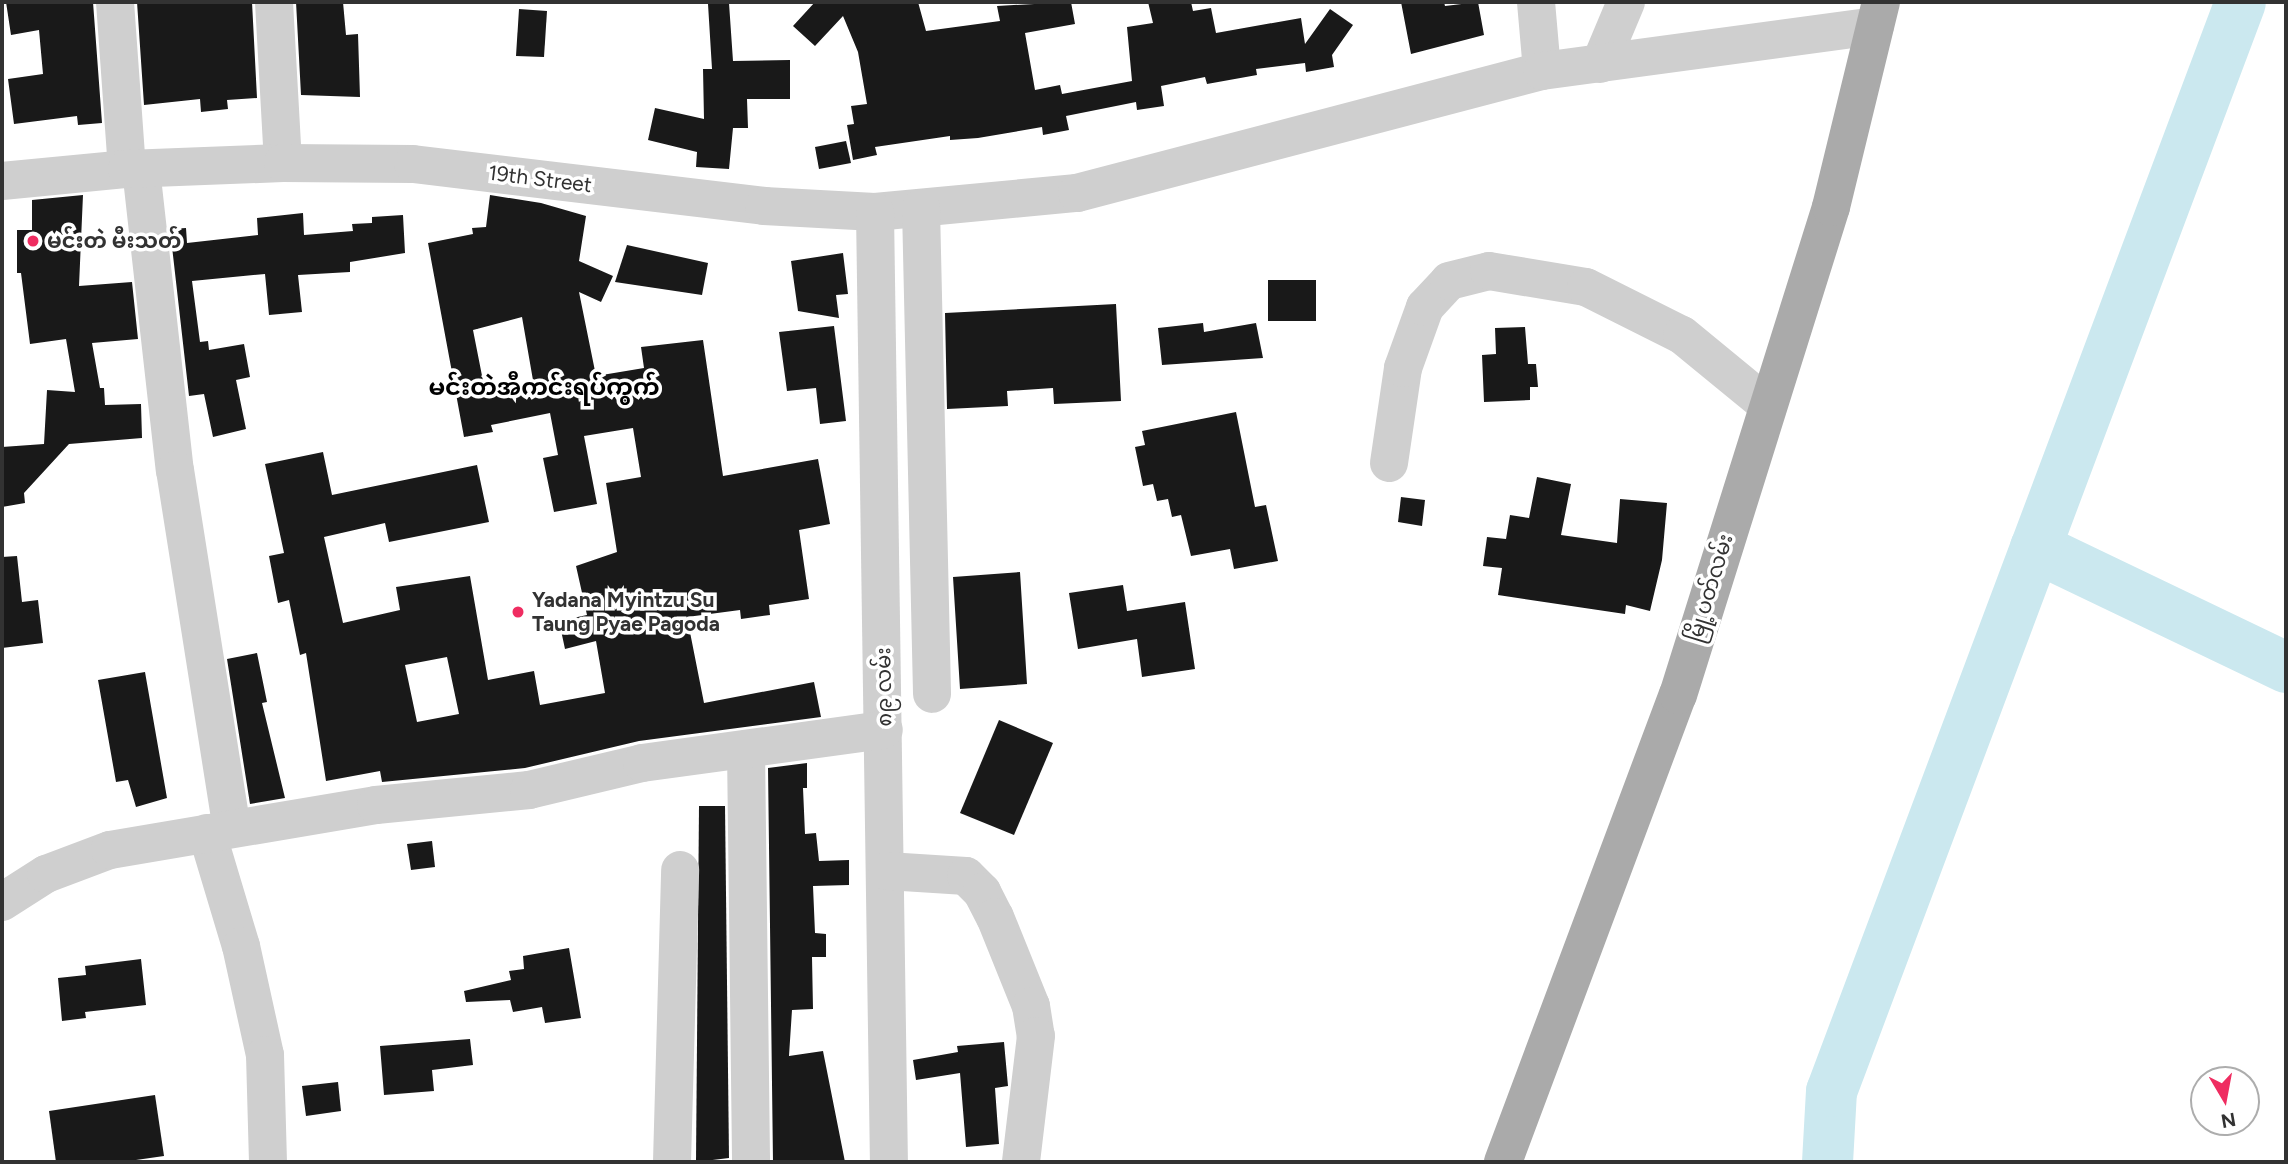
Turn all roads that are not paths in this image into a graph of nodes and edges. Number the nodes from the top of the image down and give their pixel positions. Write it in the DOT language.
graph roads {
  1 [pos="115,2"];
  2 [pos="274,2"];
  3 [pos="1536,2"];
  4 [pos="1626,2"];
  5 [pos="1878,14"];
  6 [pos="1600,64"];
  7 [pos="1542,72"];
  8 [pos="283,163"];
  9 [pos="134,169"];
  10 [pos="2,181"];
  11 [pos="921,208"];
  12 [pos="875,212"];
  13 [pos="1766,404"];
  14 [pos="1389,463"];
  15 [pos="932,694"];
  16 [pos="884,730"];
  17 [pos="746,749"];
  18 [pos="219,830"];
  19 [pos="680,870"];
  20 [pos="887,871"];
  21 [pos="2,902"];
  22 [pos="268,1162"];
  23 [pos="672,1162"];
  24 [pos="751,1162"];
  25 [pos="889,1162"];
  26 [pos="1021,1162"];
  27 [pos="1503,1162"];
  1 -- 9 [label="street"];
  2 -- 8 [label="street"];
  3 -- 7 [label="street"];
  4 -- 6 [label="street"];
  5 -- 6 [label="street, 19th Street"];
  5 -- 13 [label="main road, မြို့ပတ်လမ်း"];
  6 -- 7 [label="street, 19th Street"];
  7 -- 11 [label="street, 19th Street"];
  8 -- 9 [label="street, 19th Street"];
  8 -- 12 [label="street, 19th Street"];
  9 -- 10 [label="street, 19th Street"];
  9 -- 18 [label="street"];
  11 -- 12 [label="street, 19th Street"];
  11 -- 15 [label="street"];
  12 -- 16 [label="street, ၈၉ လမ်း"];
  13 -- 14 [label="street"];
  13 -- 27 [label="main road, မြို့ပတ်လမ်း"];
  16 -- 17 [label="street"];
  16 -- 20 [label="street, ၈၉ လမ်း"];
  17 -- 18 [label="street"];
  17 -- 24 [label="street"];
  18 -- 21 [label="street"];
  18 -- 22 [label="street"];
  19 -- 23 [label="street"];
  20 -- 25 [label="street, ၈၉ လမ်း"];
  20 -- 26 [label="street"];
}
